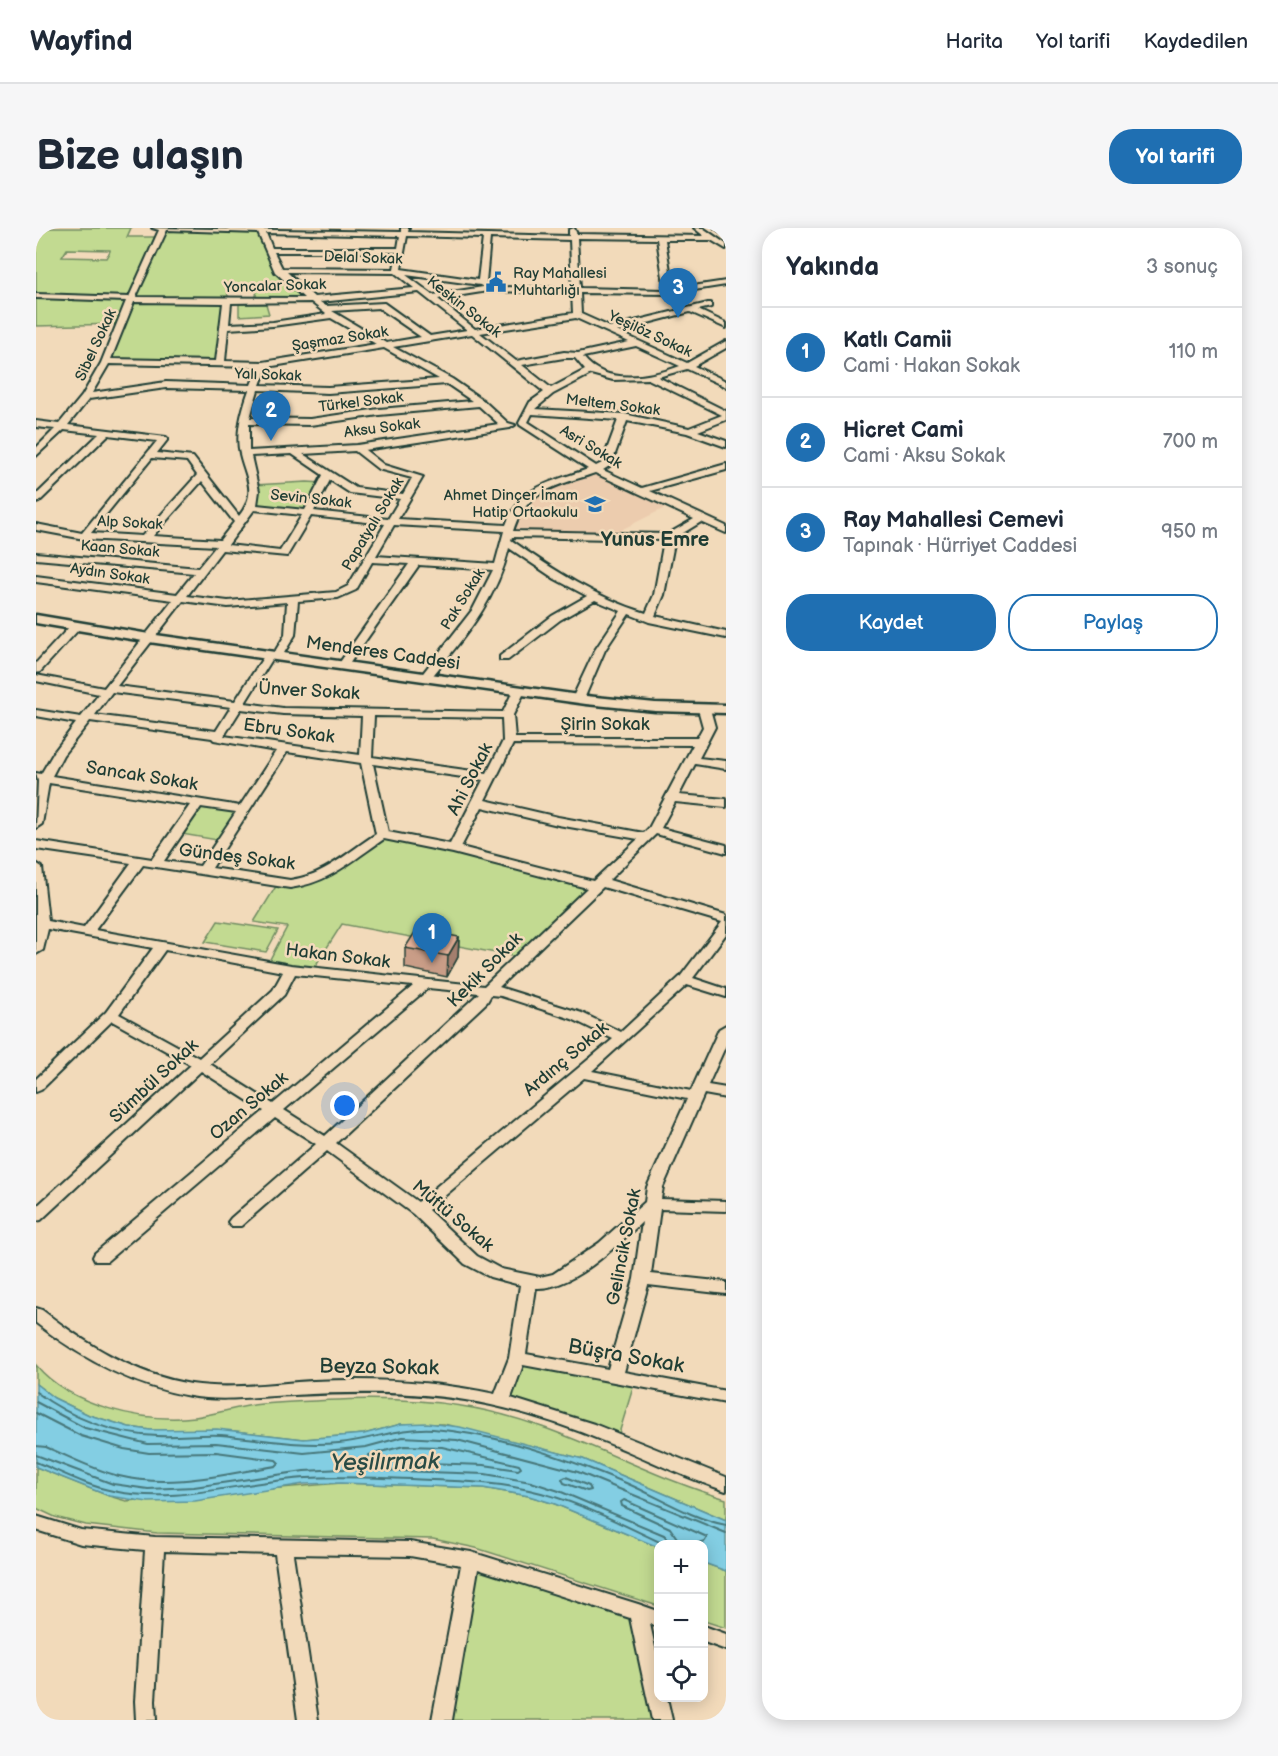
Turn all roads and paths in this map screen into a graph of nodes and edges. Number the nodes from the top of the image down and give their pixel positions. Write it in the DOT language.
graph roads {
  1 [pos="156,228"];
  2 [pos="164,228"];
  3 [pos="698,228"];
  4 [pos="261,230"];
  5 [pos="405,231"];
  6 [pos="573,234"];
  7 [pos="487,236"];
  8 [pos="661,238"];
  9 [pos="712,238"];
  10 [pos="726,247"];
  11 [pos="269,250"];
  12 [pos="401,250"];
  13 [pos="278,270"];
  14 [pos="397,271"];
  15 [pos="726,283"];
  16 [pos="485,286"];
  17 [pos="420,290"];
  18 [pos="575,290"];
  19 [pos="681,291"];
  20 [pos="669,292"];
  21 [pos="36,296"];
  22 [pos="690,296"];
  23 [pos="430,298"];
  24 [pos="131,300"];
  25 [pos="312,300"];
  26 [pos="699,300"];
  27 [pos="227,301"];
  28 [pos="708,305"];
  29 [pos="324,309"];
  30 [pos="690,309"];
  31 [pos="332,315"];
  32 [pos="577,315"];
  33 [pos="705,316"];
  34 [pos="726,326"];
  35 [pos="224,327"];
  36 [pos="610,330"];
  37 [pos="473,332"];
  38 [pos="429,339"];
  39 [pos="637,343"];
  40 [pos="726,344"];
  41 [pos="383,346"];
  42 [pos="578,356"];
  43 [pos="106,362"];
  44 [pos="220,364"];
  45 [pos="515,364"];
  46 [pos="263,365"];
  47 [pos="688,366"];
  48 [pos="591,370"];
  49 [pos="648,376"];
  50 [pos="449,381"];
  51 [pos="726,384"];
  52 [pos="254,389"];
  53 [pos="550,392"];
  54 [pos="86,397"];
  55 [pos="481,403"];
  56 [pos="530,411"];
  57 [pos="726,415"];
  58 [pos="624,417"];
  59 [pos="244,421"];
  60 [pos="523,423"];
  61 [pos="36,424"];
  62 [pos="505,425"];
  63 [pos="62,427"];
  64 [pos="690,430"];
  65 [pos="106,432"];
  66 [pos="726,444"];
  67 [pos="357,448"];
  68 [pos="293,451"];
  69 [pos="36,453"];
  70 [pos="151,454"];
  71 [pos="244,454"];
  72 [pos="726,467"];
  73 [pos="596,470"];
  74 [pos="202,474"];
  75 [pos="328,474"];
  76 [pos="640,492"];
  77 [pos="407,497"];
  78 [pos="36,500"];
  79 [pos="251,507"];
  80 [pos="308,514"];
  81 [pos="700,519"];
  82 [pos="393,522"];
  83 [pos="240,524"];
  84 [pos="36,527"];
  85 [pos="724,527"];
  86 [pos="509,535"];
  87 [pos="84,536"];
  88 [pos="670,537"];
  89 [pos="145,539"];
  90 [pos="222,545"];
  91 [pos="36,556"];
  92 [pos="370,559"];
  93 [pos="416,562"];
  94 [pos="499,567"];
  95 [pos="202,571"];
  96 [pos="36,579"];
  97 [pos="593,597"];
  98 [pos="293,598"];
  99 [pos="180,599"];
  100 [pos="626,611"];
  101 [pos="36,619"];
  102 [pos="649,619"];
  103 [pos="76,626"];
  104 [pos="726,635"];
  105 [pos="149,638"];
  106 [pos="274,655"];
  107 [pos="504,658"];
  108 [pos="343,665"];
  109 [pos="36,670"];
  110 [pos="426,677"];
  111 [pos="36,678"];
  112 [pos="109,690"];
  113 [pos="519,691"];
  114 [pos="578,699"];
  115 [pos="238,705"];
  116 [pos="704,709"];
  117 [pos="726,709"];
  118 [pos="36,713"];
  119 [pos="369,713"];
  120 [pos="507,715"];
  121 [pos="85,719"];
  122 [pos="219,735"];
  123 [pos="509,741"];
  124 [pos="701,742"];
  125 [pos="284,748"];
  126 [pos="366,760"];
  127 [pos="692,760"];
  128 [pos="726,765"];
  129 [pos="490,777"];
  130 [pos="40,778"];
  131 [pos="671,798"];
  132 [pos="478,802"];
  133 [pos="198,803"];
  134 [pos="726,803"];
  135 [pos="243,810"];
  136 [pos="36,824"];
  137 [pos="651,833"];
  138 [pos="382,835"];
  139 [pos="36,845"];
  140 [pos="454,849"];
  141 [pos="726,849"];
  142 [pos="139,862"];
  143 [pos="155,864"];
  144 [pos="36,867"];
  145 [pos="203,872"];
  146 [pos="598,884"];
  147 [pos="726,919"];
  148 [pos="39,924"];
  149 [pos="726,925"];
  150 [pos="87,932"];
  151 [pos="160,946"];
  152 [pos="36,950"];
  153 [pos="291,969"];
  154 [pos="685,980"];
  155 [pos="423,985"];
  156 [pos="487,991"];
  157 [pos="726,993"];
  158 [pos="111,1015"];
  159 [pos="726,1029"];
  160 [pos="623,1038"];
  161 [pos="200,1064"];
  162 [pos="580,1073"];
  163 [pos="36,1088"];
  164 [pos="697,1092"];
  165 [pos="726,1093"];
  166 [pos="273,1112"];
  167 [pos="326,1144"];
  168 [pos="652,1204"];
  169 [pos="726,1206"];
  170 [pos="418,1210"];
  171 [pos="36,1216"];
  172 [pos="236,1222"];
  173 [pos="101,1257"];
  174 [pos="642,1279"];
  175 [pos="529,1282"];
  176 [pos="726,1288"];
  177 [pos="36,1314"];
  178 [pos="517,1358"];
  179 [pos="614,1377"];
  180 [pos="726,1397"];
  181 [pos="501,1401"];
  182 [pos="726,1484"];
  183 [pos="36,1522"];
  184 [pos="155,1544"];
  185 [pos="284,1547"];
  186 [pos="471,1559"];
  187 [pos="638,1612"];
  188 [pos="654,1618"];
  189 [pos="708,1635"];
  190 [pos="726,1642"];
  191 [pos="146,1720"];
  192 [pos="308,1720"];
  193 [pos="442,1720"];
  194 [pos="662,1720"];
  1 -- 2 [label="street"];
  2 -- 4 [label="street"];
  2 -- 24 [label="street, Sibel Sokak"];
  3 -- 9 [label="street"];
  4 -- 5 [label="street"];
  4 -- 11 [label="street"];
  5 -- 7 [label="street"];
  5 -- 12 [label="street"];
  6 -- 7 [label="street"];
  6 -- 8 [label="street"];
  6 -- 18 [label="street"];
  7 -- 16 [label="street"];
  8 -- 9 [label="street"];
  8 -- 20 [label="street"];
  9 -- 10 [label="street"];
  11 -- 12 [label="street"];
  11 -- 13 [label="street"];
  12 -- 14 [label="street"];
  13 -- 14 [label="street, Delal Sokak"];
  13 -- 25 [label="street"];
  14 -- 16 [label="street, Delal Sokak"];
  14 -- 17 [label="street, Keskin Sokak"];
  15 -- 19 [label="street"];
  16 -- 18 [label="street"];
  16 -- 23 [label="street"];
  17 -- 23 [label="street, Keskin Sokak"];
  17 -- 25 [label="street, Yoncalar Sokak"];
  18 -- 20 [label="street"];
  18 -- 32 [label="street"];
  19 -- 20 [label="street"];
  19 -- 22 [label="street"];
  21 -- 24 [label="street, Yoncalar Sokak"];
  23 -- 37 [label="street, Keskin Sokak"];
  24 -- 27 [label="street, Yoncalar Sokak"];
  24 -- 43 [label="street, Sibel Sokak"];
  25 -- 27 [label="street, Yoncalar Sokak"];
  25 -- 29 [label="street"];
  26 -- 28 [label="street"];
  27 -- 35 [label="street"];
  28 -- 30 [label="street"];
  28 -- 33 [label="street"];
  29 -- 31 [label="street"];
  29 -- 38 [label="street"];
  30 -- 33 [label="street"];
  30 -- 36 [label="street"];
  31 -- 35 [label="street"];
  31 -- 41 [label="street"];
  32 -- 36 [label="street, Yeşilöz Sokak"];
  32 -- 37 [label="street, Şaşmaz Sokak"];
  33 -- 34 [label="street"];
  35 -- 44 [label="street"];
  36 -- 39 [label="street, Yeşilöz Sokak"];
  37 -- 38 [label="street, Şaşmaz Sokak"];
  37 -- 45 [label="street, Keskin Sokak"];
  38 -- 41 [label="street, Şaşmaz Sokak"];
  39 -- 42 [label="street"];
  39 -- 47 [label="street, Yeşilöz Sokak"];
  40 -- 47 [label="street"];
  41 -- 46 [label="street, Şaşmaz Sokak"];
  41 -- 50 [label="street"];
  42 -- 45 [label="street"];
  42 -- 48 [label="street"];
  43 -- 44 [label="street, Şaşmaz Sokak"];
  43 -- 54 [label="street, Sibel Sokak"];
  44 -- 46 [label="street, Şaşmaz Sokak"];
  45 -- 53 [label="street, Keskin Sokak"];
  46 -- 52 [label="street"];
  47 -- 49 [label="street"];
  47 -- 51 [label="street, Yeşilöz Sokak"];
  48 -- 49 [label="street"];
  48 -- 53 [label="street"];
  49 -- 57 [label="street"];
  50 -- 52 [label="street, Yalı Sokak"];
  50 -- 55 [label="street"];
  52 -- 54 [label="street, Yalı Sokak"];
  52 -- 59 [label="street"];
  53 -- 56 [label="street"];
  54 -- 63 [label="street, Sibel Sokak"];
  55 -- 59 [label="street, Türkel Sokak"];
  55 -- 62 [label="street"];
  56 -- 58 [label="street, Meltem Sokak"];
  56 -- 60 [label="street"];
  57 -- 64 [label="street"];
  58 -- 64 [label="street, Meltem Sokak"];
  58 -- 73 [label="street"];
  59 -- 71 [label="street"];
  60 -- 62 [label="street, Aksu Sokak"];
  60 -- 73 [label="street, Asri Sokak"];
  61 -- 63 [label="street"];
  62 -- 67 [label="street, Aksu Sokak"];
  63 -- 65 [label="street"];
  63 -- 69 [label="street, Sibel Sokak"];
  64 -- 66 [label="street, Meltem Sokak"];
  65 -- 70 [label="street"];
  65 -- 78 [label="street"];
  67 -- 68 [label="street, Aksu Sokak"];
  67 -- 77 [label="street, Papatyalı Sokak"];
  68 -- 71 [label="street, Aksu Sokak"];
  68 -- 75 [label="street"];
  70 -- 74 [label="street"];
  70 -- 87 [label="street"];
  71 -- 79 [label="street"];
  72 -- 76 [label="street"];
  73 -- 76 [label="street, Asri Sokak"];
  73 -- 86 [label="street, Pak Sokak"];
  74 -- 83 [label="street"];
  74 -- 89 [label="street"];
  75 -- 77 [label="street"];
  75 -- 80 [label="street"];
  76 -- 81 [label="street, Asri Sokak"];
  77 -- 82 [label="street, Papatyalı Sokak"];
  79 -- 80 [label="street, Sevin Sokak"];
  79 -- 83 [label="street"];
  80 -- 82 [label="street, Sevin Sokak"];
  80 -- 90 [label="street, Alp Sokak"];
  81 -- 85 [label="street, Asri Sokak"];
  81 -- 88 [label="street"];
  82 -- 86 [label="street, Sevin Sokak"];
  82 -- 92 [label="street, Papatyalı Sokak"];
  83 -- 90 [label="street"];
  84 -- 87 [label="street, Alp Sokak"];
  86 -- 88 [label="street, Sevin Sokak"];
  86 -- 94 [label="street, Pak Sokak"];
  86 -- 97 [label="street"];
  87 -- 89 [label="street, Alp Sokak"];
  88 -- 102 [label="street"];
  89 -- 90 [label="street, Alp Sokak"];
  90 -- 95 [label="street"];
  91 -- 95 [label="street, Kaan Sokak"];
  92 -- 93 [label="street"];
  92 -- 98 [label="street, Papatyalı Sokak"];
  93 -- 94 [label="street"];
  93 -- 108 [label="street"];
  94 -- 110 [label="street, Pak Sokak"];
  95 -- 99 [label="street"];
  96 -- 99 [label="street, Aydın Sokak"];
  97 -- 100 [label="street"];
  97 -- 107 [label="street"];
  98 -- 99 [label="street, Papatyalı Sokak"];
  98 -- 106 [label="street"];
  99 -- 105 [label="street"];
  100 -- 102 [label="street"];
  100 -- 114 [label="street"];
  101 -- 103 [label="street, Menderes Caddesi"];
  102 -- 104 [label="street"];
  103 -- 105 [label="street, Menderes Caddesi"];
  103 -- 109 [label="street"];
  105 -- 106 [label="street, Menderes Caddesi"];
  105 -- 112 [label="street"];
  106 -- 108 [label="street, Menderes Caddesi"];
  106 -- 115 [label="street"];
  108 -- 110 [label="street, Menderes Caddesi"];
  110 -- 113 [label="street, Menderes Caddesi"];
  111 -- 112 [label="street, Ünver Sokak"];
  112 -- 115 [label="street, Ünver Sokak"];
  112 -- 121 [label="street"];
  113 -- 114 [label="street, Menderes Caddesi"];
  113 -- 120 [label="street"];
  114 -- 116 [label="street, Menderes Caddesi"];
  115 -- 119 [label="street, Ünver Sokak"];
  115 -- 122 [label="street"];
  116 -- 117 [label="street, Menderes Caddesi"];
  116 -- 124 [label="street, Kekik Sokak"];
  118 -- 121 [label="street, Ebru Sokak"];
  119 -- 120 [label="street, Ünver Sokak"];
  119 -- 126 [label="street"];
  120 -- 123 [label="street, Ahi Sokak"];
  121 -- 122 [label="street, Ebru Sokak"];
  121 -- 130 [label="street"];
  122 -- 125 [label="street, Ebru Sokak"];
  123 -- 124 [label="street, Şirin Sokak"];
  123 -- 129 [label="street, Ahi Sokak"];
  124 -- 127 [label="street, Kekik Sokak"];
  125 -- 126 [label="street, Ebru Sokak"];
  125 -- 135 [label="street"];
  126 -- 129 [label="street, Ebru Sokak"];
  126 -- 138 [label="street"];
  127 -- 128 [label="street"];
  127 -- 131 [label="street, Kekik Sokak"];
  129 -- 132 [label="street, Ahi Sokak"];
  130 -- 133 [label="street, Sancak Sokak"];
  130 -- 136 [label="street"];
  131 -- 134 [label="street"];
  131 -- 137 [label="street, Kekik Sokak"];
  132 -- 137 [label="street"];
  132 -- 140 [label="street, Ahi Sokak"];
  133 -- 135 [label="street, Sancak Sokak"];
  133 -- 143 [label="street"];
  135 -- 145 [label="street"];
  137 -- 141 [label="street"];
  137 -- 146 [label="street, Kekik Sokak"];
  138 -- 140 [label="street"];
  138 -- 145 [label="street, Gündeş Sokak"];
  139 -- 142 [label="street, Gündeş Sokak"];
  140 -- 146 [label="street"];
  142 -- 143 [label="street, Gündeş Sokak"];
  142 -- 150 [label="street"];
  143 -- 145 [label="street, Gündeş Sokak"];
  144 -- 148 [label="street"];
  146 -- 147 [label="street"];
  146 -- 156 [label="street, Kekik Sokak"];
  148 -- 150 [label="street, Hakan Sokak"];
  148 -- 152 [label="street"];
  149 -- 154 [label="street, Ardınç Sokak"];
  150 -- 151 [label="street, Hakan Sokak"];
  151 -- 153 [label="street, Hakan Sokak"];
  151 -- 158 [label="street"];
  153 -- 155 [label="street, Hakan Sokak"];
  153 -- 161 [label="street, Sümbül Sokak"];
  154 -- 157 [label="street"];
  154 -- 160 [label="street, Ardınç Sokak"];
  155 -- 156 [label="street, Hakan Sokak"];
  155 -- 166 [label="street, Ozan Sokak"];
  156 -- 160 [label="street, Hakan Sokak"];
  156 -- 167 [label="street, Kekik Sokak"];
  158 -- 161 [label="street, Müftü Sokak"];
  158 -- 163 [label="street"];
  159 -- 164 [label="street, Gelincik Sokak"];
  160 -- 162 [label="street, Ardınç Sokak"];
  161 -- 166 [label="street, Müftü Sokak"];
  161 -- 171 [label="street, Sümbül Sokak"];
  162 -- 164 [label="street"];
  162 -- 170 [label="street, Ardınç Sokak"];
  164 -- 165 [label="street"];
  164 -- 168 [label="street, Gelincik Sokak"];
  166 -- 167 [label="street, Müftü Sokak"];
  166 -- 173 [label="street, Ozan Sokak"];
  167 -- 170 [label="street, Müftü Sokak"];
  167 -- 172 [label="street, Kekik Sokak"];
  168 -- 169 [label="street"];
  168 -- 174 [label="street, Gelincik Sokak"];
  168 -- 175 [label="street, Müftü Sokak"];
  170 -- 175 [label="street, Müftü Sokak"];
  174 -- 176 [label="street"];
  174 -- 179 [label="street, Gelincik Sokak"];
  175 -- 178 [label="street"];
  177 -- 181 [label="street, Beyza Sokak"];
  178 -- 179 [label="street, Büşra Sokak"];
  178 -- 181 [label="street"];
  179 -- 180 [label="street, Büşra Sokak"];
  181 -- 182 [label="street, Beyza Sokak"];
  183 -- 184 [label="street"];
  184 -- 185 [label="street"];
  184 -- 191 [label="street"];
  185 -- 186 [label="street"];
  185 -- 192 [label="street"];
  186 -- 187 [label="street"];
  186 -- 193 [label="street"];
  187 -- 188 [label="street"];
  187 -- 194 [label="street"];
  189 -- 190 [label="street"];
}
